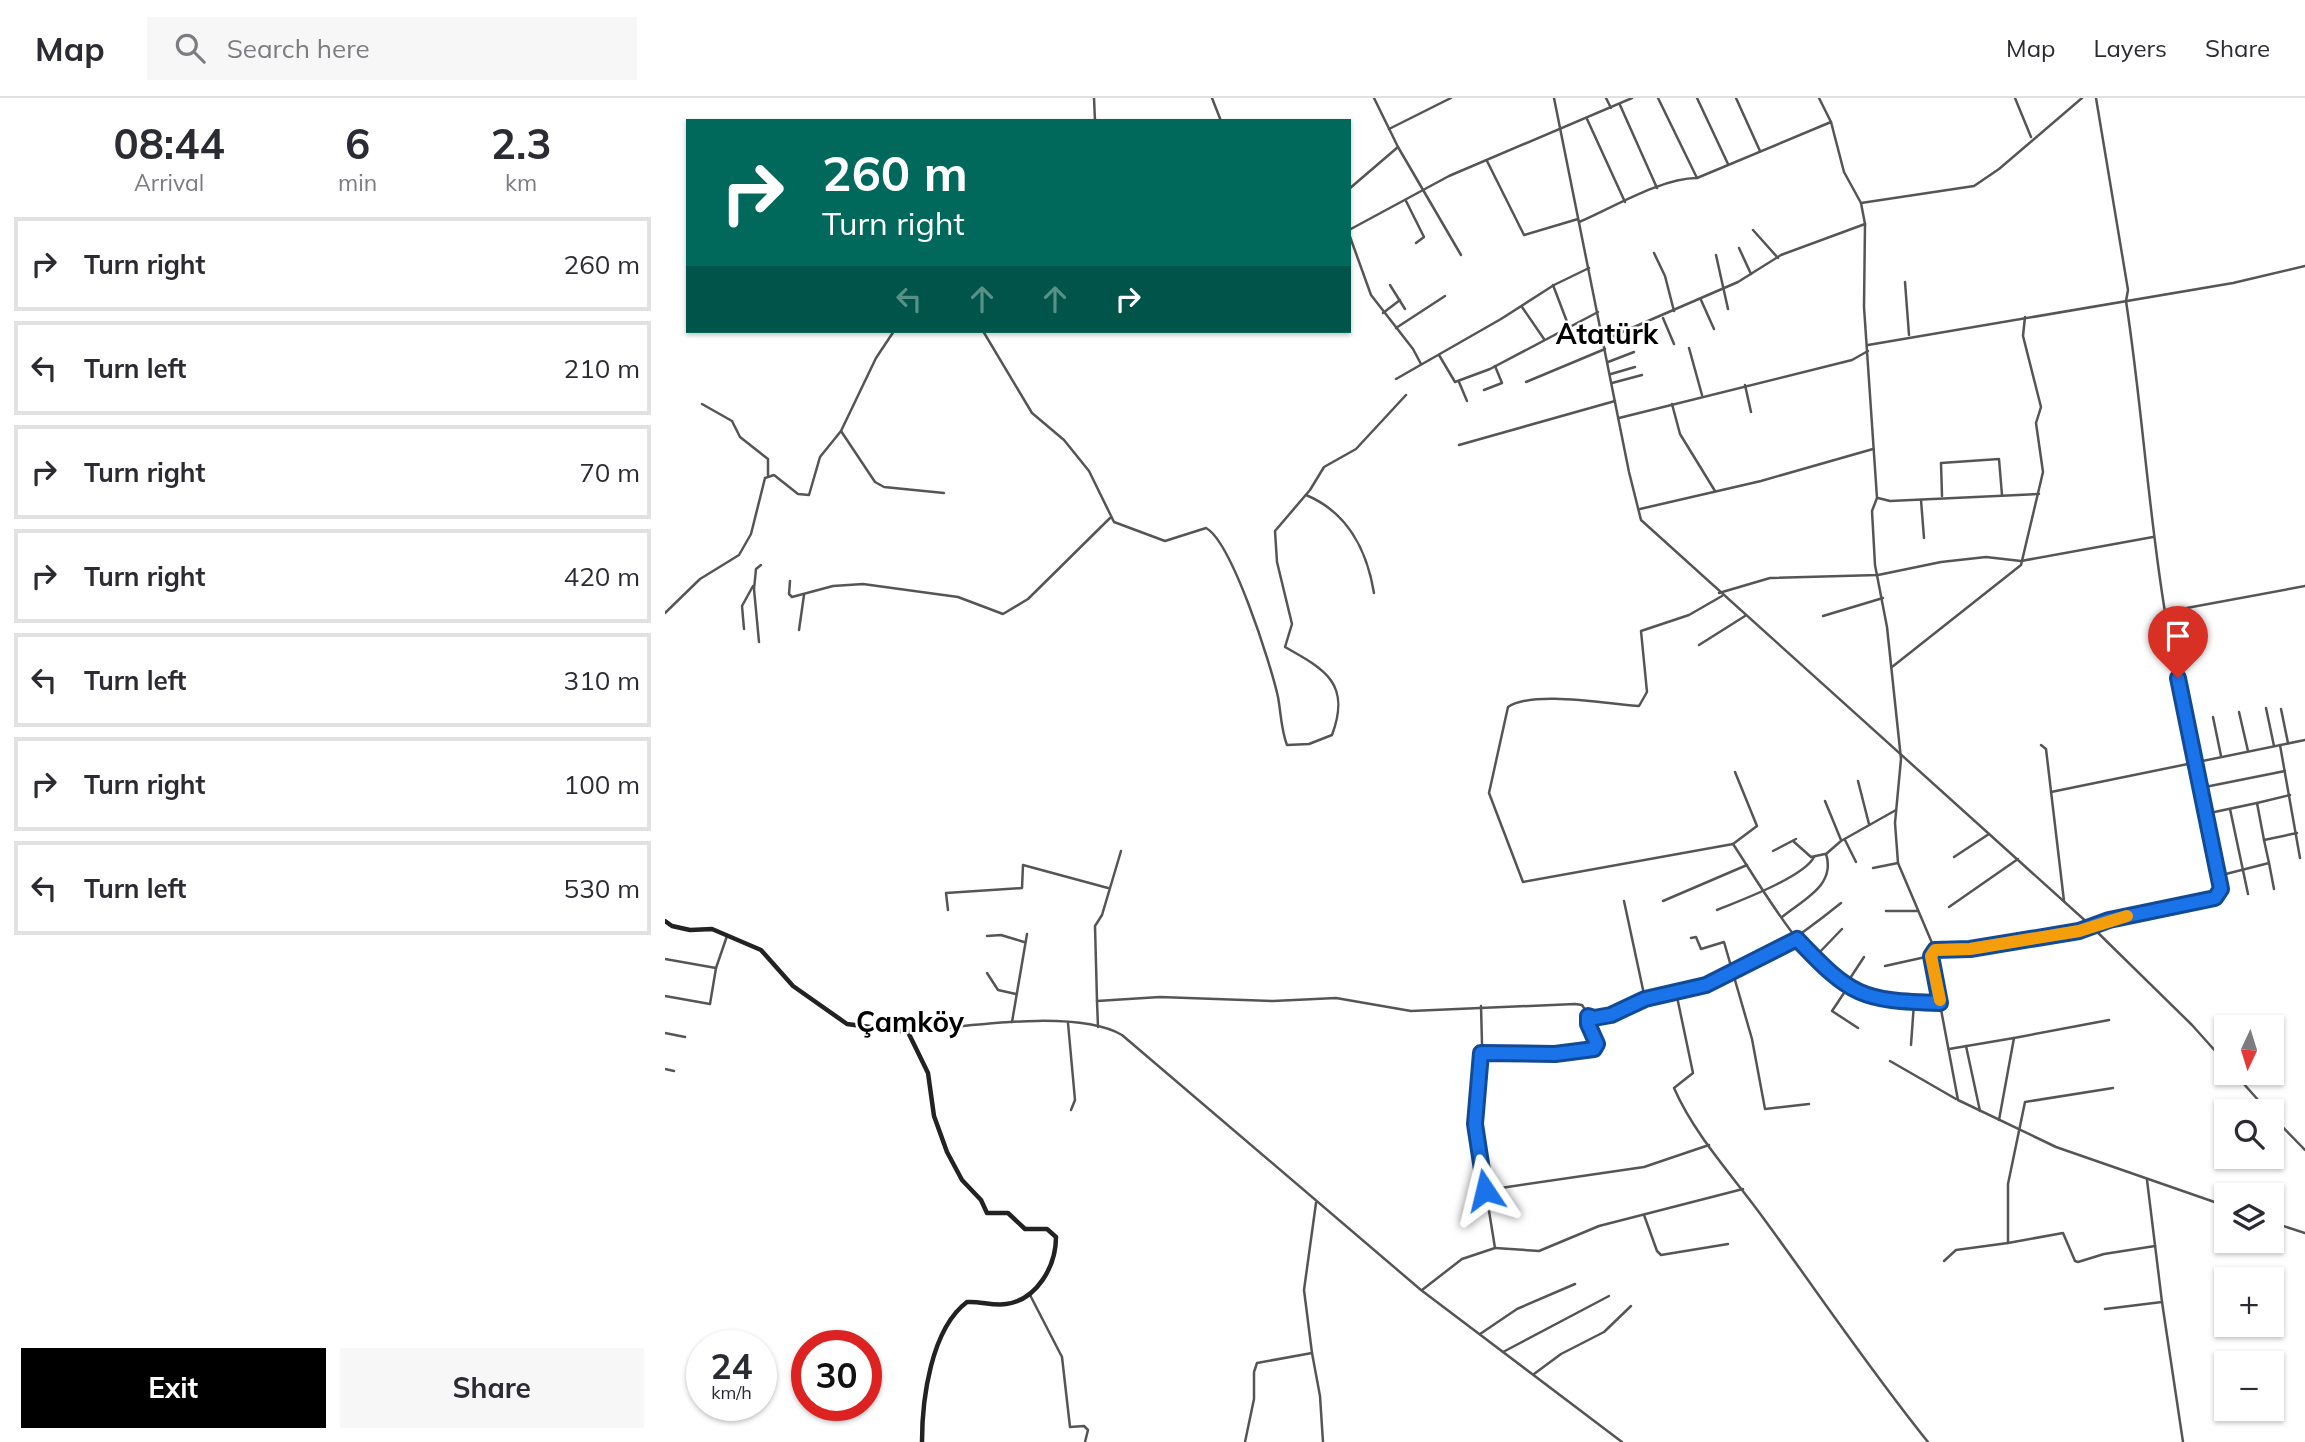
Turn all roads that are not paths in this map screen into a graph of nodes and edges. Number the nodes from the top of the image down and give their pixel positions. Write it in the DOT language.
graph roads {
  1 [pos="1094,98"];
  2 [pos="1212,98"];
  3 [pos="1374,98"];
  4 [pos="1451,98"];
  5 [pos="1554,98"];
  6 [pos="1606,98"];
  7 [pos="1632,98"];
  8 [pos="1658,98"];
  9 [pos="1697,98"];
  10 [pos="1736,98"];
  11 [pos="1819,98"];
  12 [pos="2015,98"];
  13 [pos="2082,98"];
  14 [pos="2096,98"];
  15 [pos="1620,103"];
  16 [pos="1611,108"];
  17 [pos="1095,119"];
  18 [pos="1220,119"];
  19 [pos="1586,119"];
  20 [pos="1831,122"];
  21 [pos="1389,129"];
  22 [pos="1562,130"];
  23 [pos="2032,138"];
  24 [pos="1398,147"];
  25 [pos="1760,151"];
  26 [pos="1487,161"];
  27 [pos="1728,164"];
  28 [pos="1697,178"];
  29 [pos="1351,187"];
  30 [pos="1425,188"];
  31 [pos="1657,188"];
  32 [pos="1406,201"];
  33 [pos="1625,202"];
  34 [pos="1861,203"];
  35 [pos="1579,220"];
  36 [pos="1865,224"];
  37 [pos="1753,230"];
  38 [pos="1351,231"];
  39 [pos="1351,238"];
  40 [pos="1416,243"];
  41 [pos="1739,248"];
  42 [pos="1654,253"];
  43 [pos="1461,255"];
  44 [pos="1716,255"];
  45 [pos="1778,258"];
  46 [pos="2305,267"];
  47 [pos="1589,268"];
  48 [pos="1751,274"];
  49 [pos="1905,282"];
  50 [pos="1390,285"];
  51 [pos="1553,285"];
  52 [pos="1724,289"];
  53 [pos="1445,296"];
  54 [pos="1701,299"];
  55 [pos="1400,300"];
  56 [pos="2126,301"];
  57 [pos="1521,306"];
  58 [pos="1405,309"];
  59 [pos="1728,309"];
  60 [pos="1598,312"];
  61 [pos="1674,312"];
  62 [pos="1383,313"];
  63 [pos="1662,316"];
  64 [pos="2025,317"];
  65 [pos="1569,327"];
  66 [pos="1396,328"];
  67 [pos="1714,329"];
  68 [pos="893,333"];
  69 [pos="984,333"];
  70 [pos="1909,336"];
  71 [pos="1544,339"];
  72 [pos="1604,340"];
  73 [pos="1674,344"];
  74 [pos="1868,345"];
  75 [pos="1689,348"];
  76 [pos="1605,349"];
  77 [pos="1868,351"];
  78 [pos="1634,352"];
  79 [pos="1440,355"];
  80 [pos="1608,362"];
  81 [pos="1422,365"];
  82 [pos="1496,366"];
  83 [pos="1635,367"];
  84 [pos="1610,374"];
  85 [pos="1642,374"];
  86 [pos="1396,379"];
  87 [pos="1459,380"];
  88 [pos="1526,382"];
  89 [pos="1611,383"];
  90 [pos="1745,385"];
  91 [pos="1484,390"];
  92 [pos="1406,395"];
  93 [pos="1702,396"];
  94 [pos="1467,401"];
  95 [pos="1615,401"];
  96 [pos="702,404"];
  97 [pos="1672,404"];
  98 [pos="1751,412"];
  99 [pos="1619,418"];
  100 [pos="841,431"];
  101 [pos="1459,445"];
  102 [pos="1874,449"];
  103 [pos="768,475"];
  104 [pos="1715,491"];
  105 [pos="944,493"];
  106 [pos="2039,494"];
  107 [pos="1306,495"];
  108 [pos="2002,495"];
  109 [pos="1942,497"];
  110 [pos="1877,498"];
  111 [pos="1920,498"];
  112 [pos="1638,509"];
  113 [pos="1110,518"];
  114 [pos="2154,537"];
  115 [pos="1924,538"];
  116 [pos="2021,561"];
  117 [pos="761,565"];
  118 [pos="1878,575"];
  119 [pos="790,582"];
  120 [pos="754,585"];
  121 [pos="2305,586"];
  122 [pos="1374,593"];
  123 [pos="803,594"];
  124 [pos="1721,594"];
  125 [pos="1883,598"];
  126 [pos="2165,612"];
  127 [pos="665,613"];
  128 [pos="1823,615"];
  129 [pos="1745,616"];
  130 [pos="744,629"];
  131 [pos="799,630"];
  132 [pos="759,642"];
  133 [pos="1699,645"];
  134 [pos="1892,667"];
  135 [pos="2266,708"];
  136 [pos="2281,709"];
  137 [pos="2239,712"];
  138 [pos="2213,718"];
  139 [pos="2305,740"];
  140 [pos="2288,743"];
  141 [pos="2280,744"];
  142 [pos="2041,745"];
  143 [pos="2274,746"];
  144 [pos="2248,751"];
  145 [pos="1900,754"];
  146 [pos="2221,756"];
  147 [pos="2194,761"];
  148 [pos="2285,771"];
  149 [pos="1735,772"];
  150 [pos="1858,781"];
  151 [pos="2200,788"];
  152 [pos="2051,792"];
  153 [pos="2290,795"];
  154 [pos="1825,801"];
  155 [pos="2256,803"];
  156 [pos="2230,809"];
  157 [pos="1896,810"];
  158 [pos="2205,814"];
  159 [pos="1869,824"];
  160 [pos="2297,833"];
  161 [pos="1989,834"];
  162 [pos="1843,839"];
  163 [pos="2264,840"];
  164 [pos="1733,844"];
  165 [pos="1121,851"];
  166 [pos="1773,851"];
  167 [pos="1826,854"];
  168 [pos="1814,857"];
  169 [pos="1954,857"];
  170 [pos="2300,858"];
  171 [pos="2018,859"];
  172 [pos="1856,862"];
  173 [pos="1898,863"];
  174 [pos="2269,863"];
  175 [pos="1747,865"];
  176 [pos="1873,868"];
  177 [pos="2243,870"];
  178 [pos="2218,876"];
  179 [pos="1108,888"];
  180 [pos="2274,889"];
  181 [pos="1764,891"];
  182 [pos="2248,894"];
  183 [pos="1624,901"];
  184 [pos="1663,901"];
  185 [pos="2064,901"];
  186 [pos="1841,903"];
  187 [pos="1949,907"];
  188 [pos="948,910"];
  189 [pos="1717,910"];
  190 [pos="1886,911"];
  191 [pos="1918,911"];
  192 [pos="1782,917"];
  193 [pos="665,921"];
  194 [pos="2090,925"];
  195 [pos="1842,929"];
  196 [pos="1027,934"];
  197 [pos="727,936"];
  198 [pos="986,936"];
  199 [pos="1691,938"];
  200 [pos="1797,939"];
  201 [pos="1025,942"];
  202 [pos="1935,950"];
  203 [pos="1931,956"];
  204 [pos="1864,957"];
  205 [pos="1814,958"];
  206 [pos="665,959"];
  207 [pos="1885,966"];
  208 [pos="716,968"];
  209 [pos="987,973"];
  210 [pos="1733,973"];
  211 [pos="1847,986"];
  212 [pos="1676,992"];
  213 [pos="1017,994"];
  214 [pos="665,996"];
  215 [pos="1645,999"];
  216 [pos="1097,1001"];
  217 [pos="1914,1002"];
  218 [pos="1940,1003"];
  219 [pos="1481,1006"];
  220 [pos="1588,1016"];
  221 [pos="2109,1020"];
  222 [pos="1012,1022"];
  223 [pos="1068,1023"];
  224 [pos="1098,1027"];
  225 [pos="1858,1028"];
  226 [pos="908,1032"];
  227 [pos="665,1033"];
  228 [pos="685,1037"];
  229 [pos="2014,1038"];
  230 [pos="1911,1045"];
  231 [pos="1966,1046"];
  232 [pos="1949,1049"];
  233 [pos="2214,1050"];
  234 [pos="1481,1053"];
  235 [pos="1890,1061"];
  236 [pos="665,1069"];
  237 [pos="674,1071"];
  238 [pos="2245,1085"];
  239 [pos="2113,1088"];
  240 [pos="2257,1099"];
  241 [pos="1958,1100"];
  242 [pos="1809,1104"];
  243 [pos="1071,1110"];
  244 [pos="1980,1111"];
  245 [pos="1999,1120"];
  246 [pos="2284,1128"];
  247 [pos="2018,1130"];
  248 [pos="1709,1146"];
  249 [pos="2305,1150"];
  250 [pos="2147,1181"];
  251 [pos="1743,1189"];
  252 [pos="1485,1190"];
  253 [pos="1316,1202"];
  254 [pos="2214,1202"];
  255 [pos="1644,1215"];
  256 [pos="2284,1226"];
  257 [pos="2305,1233"];
  258 [pos="2008,1243"];
  259 [pos="1728,1244"];
  260 [pos="2155,1247"];
  261 [pos="1495,1248"];
  262 [pos="1944,1261"];
  263 [pos="1575,1284"];
  264 [pos="1422,1290"];
  265 [pos="1030,1295"];
  266 [pos="1609,1296"];
  267 [pos="2162,1302"];
  268 [pos="1630,1306"];
  269 [pos="2105,1309"];
  270 [pos="1479,1335"];
  271 [pos="1503,1352"];
  272 [pos="1312,1353"];
  273 [pos="1533,1375"];
  274 [pos="922,1442"];
  275 [pos="1085,1442"];
  276 [pos="1245,1442"];
  277 [pos="1322,1442"];
  278 [pos="1622,1442"];
  279 [pos="1928,1442"];
  280 [pos="2183,1442"];
  1 -- 17 [label="street"];
  2 -- 18 [label="street"];
  3 -- 21 [label="street"];
  4 -- 21 [label="street"];
  5 -- 22 [label="street"];
  6 -- 16 [label="street"];
  7 -- 15 [label="street"];
  8 -- 28 [label="street"];
  9 -- 27 [label="street"];
  10 -- 25 [label="street"];
  11 -- 20 [label="street"];
  12 -- 23 [label="street"];
  13 -- 23 [label="street"];
  14 -- 56 [label="street"];
  15 -- 16 [label="street"];
  15 -- 31 [label="street"];
  16 -- 19 [label="street"];
  19 -- 22 [label="street"];
  19 -- 33 [label="street"];
  20 -- 25 [label="street"];
  20 -- 34 [label="street"];
  21 -- 24 [label="street"];
  22 -- 26 [label="street"];
  22 -- 35 [label="street"];
  23 -- 34 [label="street"];
  24 -- 29 [label="street"];
  24 -- 30 [label="street"];
  25 -- 27 [label="street"];
  26 -- 30 [label="street"];
  26 -- 35 [label="street"];
  27 -- 28 [label="street"];
  28 -- 31 [label="street"];
  30 -- 32 [label="street"];
  30 -- 43 [label="street"];
  31 -- 33 [label="street"];
  32 -- 38 [label="street"];
  32 -- 40 [label="street"];
  33 -- 35 [label="street"];
  34 -- 36 [label="street"];
  35 -- 47 [label="street"];
  36 -- 45 [label="street"];
  36 -- 74 [label="street"];
  37 -- 45 [label="street"];
  39 -- 62 [label="street"];
  41 -- 48 [label="street"];
  42 -- 61 [label="street"];
  44 -- 52 [label="street"];
  45 -- 48 [label="street"];
  46 -- 56 [label="street"];
  47 -- 51 [label="street"];
  47 -- 60 [label="street"];
  48 -- 52 [label="street"];
  49 -- 70 [label="street"];
  50 -- 55 [label="street"];
  51 -- 57 [label="street"];
  51 -- 65 [label="street"];
  52 -- 54 [label="street"];
  52 -- 59 [label="street"];
  53 -- 66 [label="street"];
  54 -- 61 [label="street"];
  54 -- 67 [label="street"];
  55 -- 58 [label="street"];
  55 -- 62 [label="street"];
  56 -- 64 [label="street"];
  56 -- 114 [label="street"];
  57 -- 71 [label="street"];
  57 -- 79 [label="street"];
  60 -- 65 [label="street"];
  60 -- 72 [label="street"];
  61 -- 63 [label="street"];
  62 -- 66 [label="street"];
  63 -- 72 [label="street"];
  63 -- 73 [label="street"];
  64 -- 70 [label="street"];
  64 -- 106 [label="street"];
  65 -- 71 [label="street"];
  66 -- 81 [label="street"];
  68 -- 100 [label="street"];
  69 -- 113 [label="street"];
  70 -- 74 [label="street"];
  71 -- 82 [label="street"];
  72 -- 76 [label="street"];
  74 -- 77 [label="street"];
  75 -- 93 [label="street"];
  76 -- 80 [label="street"];
  76 -- 88 [label="street"];
  77 -- 90 [label="street"];
  77 -- 102 [label="street"];
  78 -- 80 [label="street"];
  79 -- 81 [label="street"];
  79 -- 87 [label="street"];
  80 -- 84 [label="street"];
  81 -- 86 [label="street"];
  82 -- 87 [label="street"];
  82 -- 91 [label="street"];
  83 -- 84 [label="street"];
  84 -- 89 [label="street"];
  85 -- 89 [label="street"];
  87 -- 94 [label="street"];
  89 -- 95 [label="street"];
  90 -- 93 [label="street"];
  90 -- 98 [label="street"];
  92 -- 107 [label="street"];
  93 -- 97 [label="street"];
  95 -- 99 [label="street"];
  95 -- 101 [label="street"];
  96 -- 103 [label="street"];
  97 -- 99 [label="street"];
  97 -- 104 [label="street"];
  99 -- 112 [label="street"];
  100 -- 103 [label="street"];
  100 -- 105 [label="street"];
  102 -- 104 [label="street"];
  102 -- 110 [label="street"];
  103 -- 127 [label="street"];
  104 -- 112 [label="street"];
  106 -- 108 [label="street"];
  106 -- 116 [label="street"];
  107 -- 113 [label="street"];
  107 -- 122 [label="street"];
  108 -- 109 [label="street"];
  108 -- 109 [label="street"];
  109 -- 111 [label="street"];
  110 -- 111 [label="street"];
  110 -- 118 [label="street"];
  111 -- 115 [label="street"];
  112 -- 124 [label="street"];
  113 -- 123 [label="street"];
  114 -- 116 [label="street"];
  114 -- 126 [label="street"];
  116 -- 118 [label="street"];
  116 -- 134 [label="street"];
  117 -- 120 [label="street"];
  118 -- 124 [label="street"];
  118 -- 125 [label="street"];
  119 -- 123 [label="street"];
  120 -- 130 [label="street"];
  120 -- 132 [label="street"];
  121 -- 126 [label="street"];
  123 -- 131 [label="street"];
  124 -- 129 [label="street"];
  124 -- 164 [label="street"];
  125 -- 128 [label="street"];
  125 -- 134 [label="street"];
  126 -- 147 [label="street"];
  129 -- 133 [label="street"];
  129 -- 145 [label="street"];
  134 -- 145 [label="street"];
  135 -- 143 [label="street"];
  136 -- 140 [label="street"];
  137 -- 144 [label="street"];
  138 -- 146 [label="street"];
  139 -- 140 [label="street"];
  140 -- 141 [label="street"];
  141 -- 143 [label="street"];
  141 -- 148 [label="street"];
  142 -- 152 [label="street"];
  143 -- 144 [label="street"];
  144 -- 146 [label="street"];
  145 -- 157 [label="street"];
  145 -- 161 [label="street"];
  146 -- 147 [label="street"];
  147 -- 151 [label="street"];
  147 -- 152 [label="street"];
  148 -- 151 [label="street"];
  148 -- 153 [label="street"];
  149 -- 164 [label="street"];
  150 -- 159 [label="street"];
  151 -- 158 [label="street"];
  152 -- 185 [label="street"];
  153 -- 155 [label="street"];
  153 -- 160 [label="street"];
  154 -- 162 [label="street"];
  155 -- 156 [label="street"];
  155 -- 163 [label="street"];
  156 -- 158 [label="street"];
  156 -- 177 [label="street"];
  157 -- 159 [label="street"];
  157 -- 173 [label="street"];
  158 -- 178 [label="street"];
  159 -- 162 [label="street"];
  160 -- 163 [label="street"];
  160 -- 170 [label="street"];
  161 -- 169 [label="street"];
  161 -- 171 [label="street"];
  162 -- 167 [label="street"];
  162 -- 172 [label="street"];
  163 -- 174 [label="street"];
  164 -- 175 [label="street"];
  165 -- 179 [label="street"];
  166 -- 168 [label="street"];
  167 -- 168 [label="street"];
  167 -- 192 [label="street"];
  168 -- 181 [label="street"];
  171 -- 185 [label="street"];
  171 -- 187 [label="street"];
  173 -- 176 [label="street"];
  173 -- 191 [label="street"];
  174 -- 177 [label="street"];
  174 -- 180 [label="street"];
  175 -- 181 [label="street"];
  175 -- 184 [label="street"];
  177 -- 178 [label="street"];
  177 -- 182 [label="street"];
  178 -- 194 [label="street"];
  179 -- 188 [label="street"];
  179 -- 216 [label="street"];
  181 -- 189 [label="street"];
  181 -- 192 [label="street"];
  183 -- 215 [label="street"];
  185 -- 194 [label="street"];
  186 -- 200 [label="street"];
  190 -- 191 [label="street"];
  191 -- 202 [label="street"];
  192 -- 200 [label="street"];
  193 -- 197 [label="street"];
  194 -- 202 [label="street"];
  194 -- 233 [label="street"];
  195 -- 205 [label="street"];
  196 -- 201 [label="street"];
  197 -- 208 [label="street"];
  197 -- 226 [label="street"];
  198 -- 201 [label="street"];
  199 -- 210 [label="street"];
  200 -- 205 [label="street"];
  200 -- 210 [label="street"];
  201 -- 213 [label="street"];
  202 -- 203 [label="street"];
  203 -- 207 [label="street"];
  203 -- 218 [label="street"];
  204 -- 211 [label="street"];
  205 -- 211 [label="street"];
  206 -- 208 [label="street"];
  208 -- 214 [label="street"];
  209 -- 213 [label="street"];
  210 -- 212 [label="street"];
  210 -- 242 [label="street"];
  211 -- 217 [label="street"];
  211 -- 225 [label="street"];
  212 -- 215 [label="street"];
  212 -- 248 [label="street"];
  213 -- 222 [label="street"];
  215 -- 220 [label="street"];
  216 -- 219 [label="street"];
  216 -- 224 [label="street"];
  217 -- 218 [label="street"];
  217 -- 230 [label="street"];
  218 -- 232 [label="street"];
  219 -- 220 [label="street"];
  219 -- 234 [label="street"];
  220 -- 234 [label="street"];
  221 -- 229 [label="street"];
  222 -- 223 [label="street"];
  222 -- 226 [label="street"];
  223 -- 224 [label="street"];
  223 -- 243 [label="street"];
  224 -- 253 [label="street"];
  226 -- 265 [label="street"];
  227 -- 228 [label="street"];
  229 -- 231 [label="street"];
  229 -- 245 [label="street"];
  231 -- 232 [label="street"];
  231 -- 244 [label="street"];
  232 -- 241 [label="street"];
  234 -- 252 [label="street"];
  235 -- 241 [label="street"];
  236 -- 237 [label="street"];
  238 -- 240 [label="street"];
  239 -- 247 [label="street"];
  241 -- 244 [label="street"];
  244 -- 245 [label="street"];
  245 -- 247 [label="street"];
  246 -- 249 [label="street"];
  247 -- 250 [label="street"];
  247 -- 258 [label="street"];
  248 -- 251 [label="street"];
  248 -- 252 [label="street"];
  250 -- 254 [label="street"];
  250 -- 260 [label="street"];
  251 -- 255 [label="street"];
  251 -- 279 [label="street"];
  252 -- 261 [label="street"];
  253 -- 264 [label="street"];
  253 -- 272 [label="street"];
  255 -- 259 [label="street"];
  255 -- 261 [label="street"];
  256 -- 257 [label="street"];
  258 -- 260 [label="street"];
  258 -- 262 [label="street"];
  260 -- 267 [label="street"];
  261 -- 264 [label="street"];
  263 -- 270 [label="street"];
  264 -- 270 [label="street"];
  265 -- 274 [label="street"];
  265 -- 275 [label="street"];
  266 -- 271 [label="street"];
  267 -- 269 [label="street"];
  267 -- 280 [label="street"];
  268 -- 273 [label="street"];
  270 -- 271 [label="street"];
  271 -- 273 [label="street"];
  272 -- 276 [label="street"];
  272 -- 277 [label="street"];
  273 -- 278 [label="street"];
}
